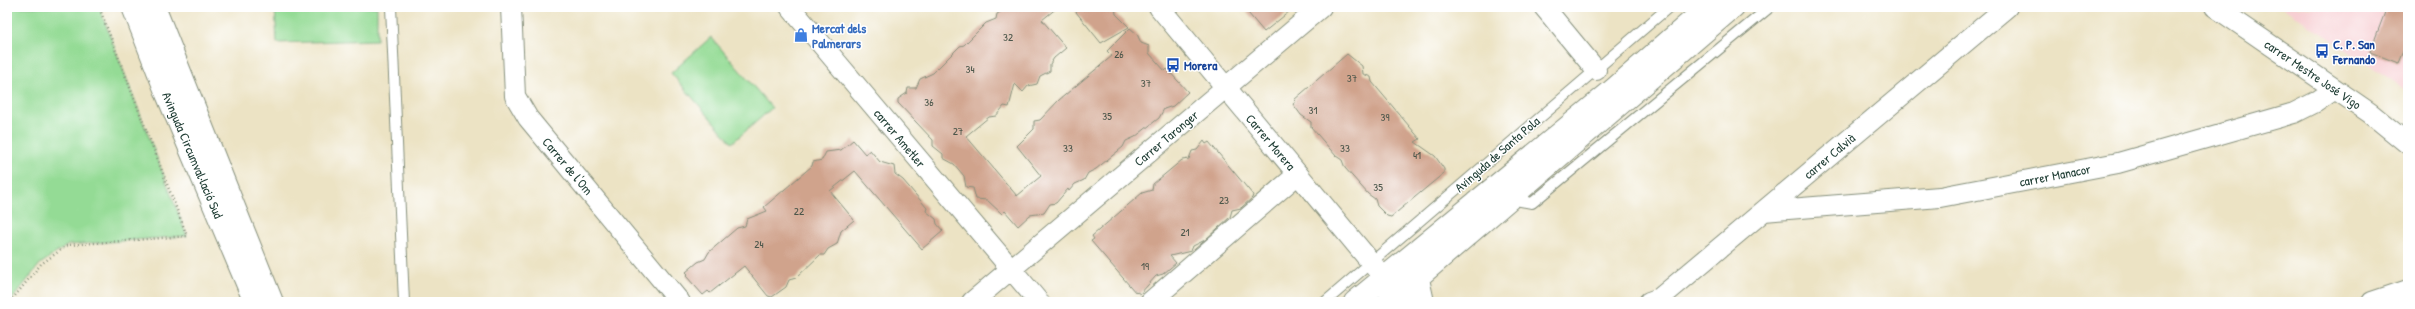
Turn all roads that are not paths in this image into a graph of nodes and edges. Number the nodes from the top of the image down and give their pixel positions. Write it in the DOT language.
graph roads {
  1 [pos="133,7"];
  2 [pos="154,7"];
  3 [pos="391,7"];
  4 [pos="511,7"];
  5 [pos="790,7"];
  6 [pos="1159,7"];
  7 [pos="1321,7"];
  8 [pos="1544,7"];
  9 [pos="1669,7"];
  10 [pos="1708,7"];
  11 [pos="1733,7"];
  12 [pos="1770,7"];
  13 [pos="2007,7"];
  14 [pos="2215,7"];
  15 [pos="2233,7"];
  16 [pos="1596,70"];
  17 [pos="1225,88"];
  18 [pos="2335,89"];
  19 [pos="2408,126"];
  20 [pos="2408,144"];
  21 [pos="1298,174"];
  22 [pos="1510,199"];
  23 [pos="1764,211"];
  24 [pos="1011,269"];
  25 [pos="1378,270"];
  26 [pos="1418,279"];
  27 [pos="2408,290"];
  28 [pos="255,302"];
  29 [pos="272,302"];
  30 [pos="404,302"];
  31 [pos="680,302"];
  32 [pos="972,302"];
  33 [pos="1039,302"];
  34 [pos="1150,302"];
  35 [pos="1325,302"];
  36 [pos="1355,302"];
  37 [pos="1366,302"];
  38 [pos="1389,302"];
  39 [pos="1423,302"];
  40 [pos="1649,302"];
  41 [pos="2372,302"];
  1 -- 28 [label="main road, Avinguda Circumval·lació Sud"];
  2 -- 29 [label="main road, Avinguda Circumval·lació Sud"];
  3 -- 30 [label="lane"];
  4 -- 31 [label="street, Carrer de l'Om"];
  5 -- 24 [label="street, carrer Ametler"];
  6 -- 17 [label="street, Carrer Morera"];
  7 -- 17 [label="street, Carrer Taronger"];
  8 -- 16 [label="street"];
  9 -- 16 [label="lane, Avinguda de Santa Pola"];
  10 -- 25 [label="main road, Avinguda de Santa Pola"];
  11 -- 22 [label="main road"];
  12 -- 22 [label="lane"];
  13 -- 23 [label="street, carrer Calvià"];
  14 -- 18 [label="street, carrer Mestre José Vigo"];
  15 -- 19 [label="street, carrer Mestre José Vigo"];
  16 -- 25 [label="lane, Avinguda de Santa Pola"];
  17 -- 21 [label="street, Carrer Morera"];
  17 -- 24 [label="street, Carrer Taronger"];
  18 -- 20 [label="street, carrer Mestre José Vigo"];
  18 -- 23 [label="street, carrer Manacor"];
  21 -- 25 [label="street, Carrer Morera"];
  21 -- 34 [label="street"];
  22 -- 26 [label="main road"];
  23 -- 40 [label="street, carrer Calvià"];
  24 -- 32 [label="street, Carrer Taronger"];
  24 -- 33 [label="street"];
  25 -- 26 [label="main road, Avinguda de Santa Pola"];
  25 -- 35 [label="lane, Avinguda de Santa Pola"];
  25 -- 36 [label="main road, Avinguda de Santa Pola"];
  25 -- 37 [label="main road, Avinguda de Santa Pola"];
  26 -- 38 [label="main road"];
  26 -- 39 [label="main road"];
  27 -- 41 [label="street"];
}
